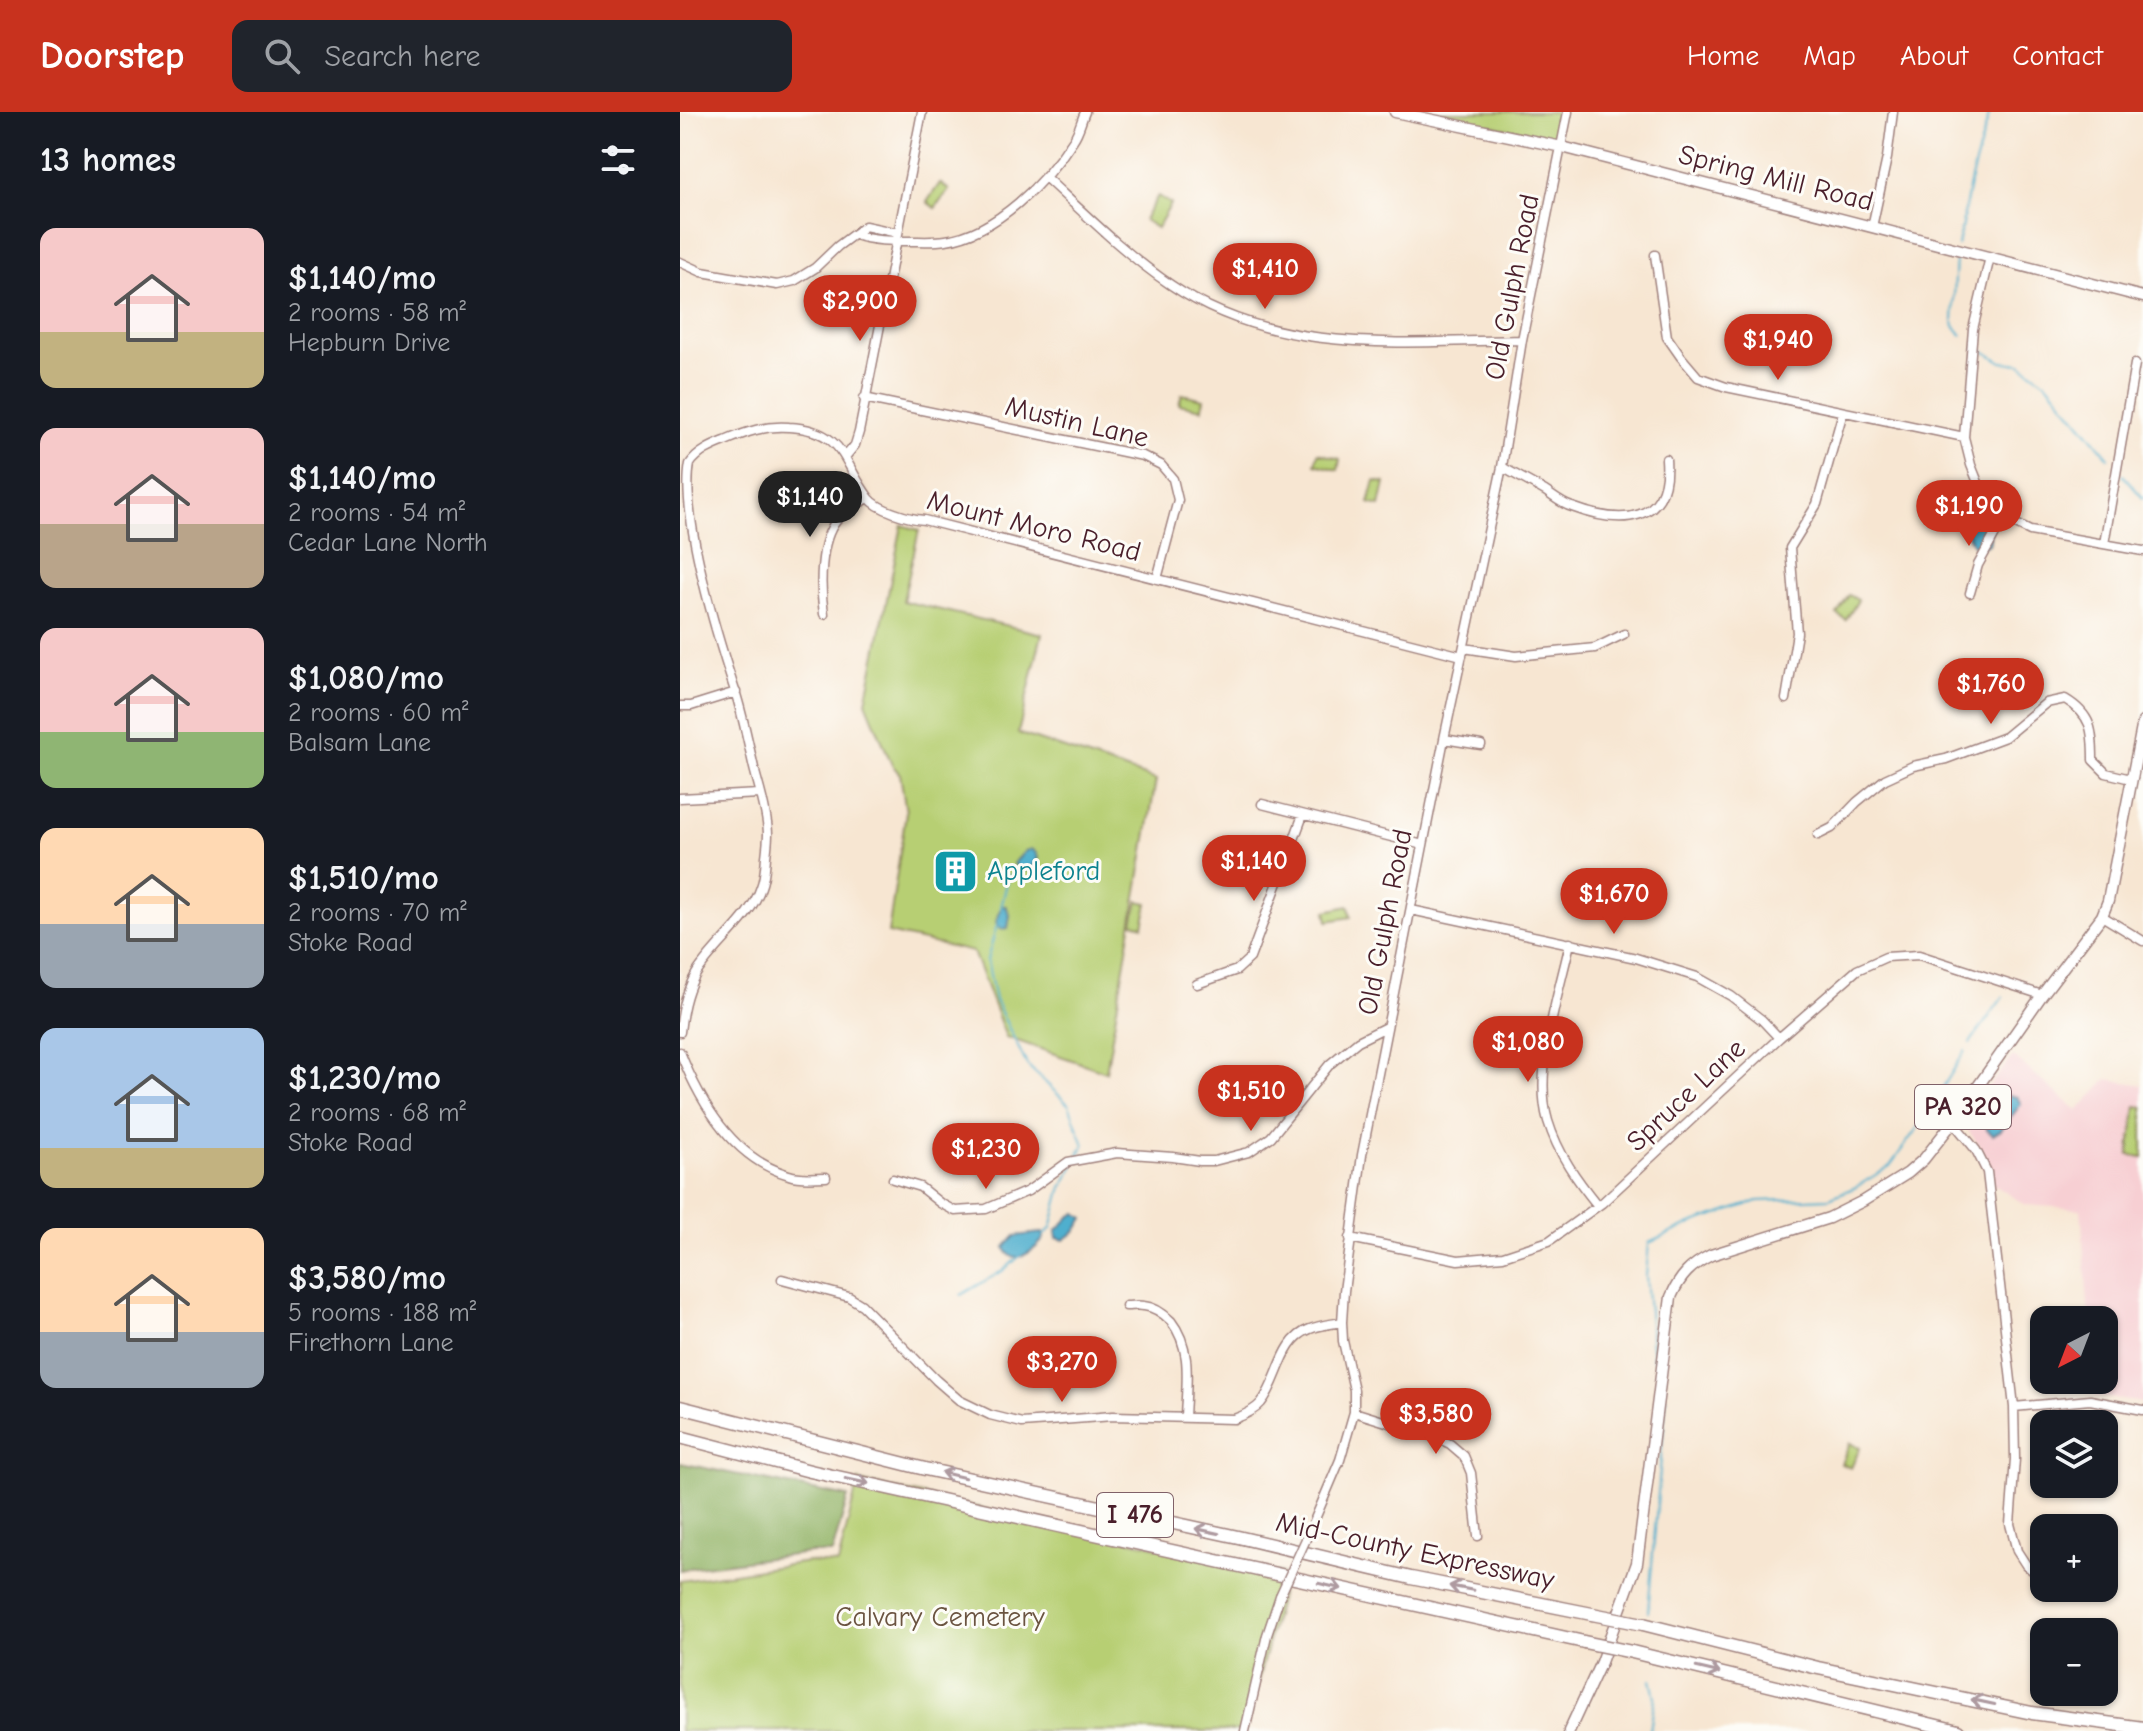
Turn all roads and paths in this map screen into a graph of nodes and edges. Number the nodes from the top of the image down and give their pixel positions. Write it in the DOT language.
graph roads {
  1 [pos="922,112"];
  2 [pos="1085,112"];
  3 [pos="1395,112"];
  4 [pos="1568,112"];
  5 [pos="1893,112"];
  6 [pos="1562,147"];
  7 [pos="1045,177"];
  8 [pos="1872,227"];
  9 [pos="898,237"];
  10 [pos="1655,255"];
  11 [pos="1990,257"];
  12 [pos="680,262"];
  13 [pos="2143,297"];
  14 [pos="1522,340"];
  15 [pos="2135,364"];
  16 [pos="864,398"];
  17 [pos="1843,412"];
  18 [pos="1964,437"];
  19 [pos="846,456"];
  20 [pos="1666,459"];
  21 [pos="1502,467"];
  22 [pos="869,498"];
  23 [pos="2004,518"];
  24 [pos="2104,544"];
  25 [pos="2143,551"];
  26 [pos="1157,579"];
  27 [pos="1970,593"];
  28 [pos="824,614"];
  29 [pos="1624,634"];
  30 [pos="1463,652"];
  31 [pos="736,692"];
  32 [pos="1786,699"];
  33 [pos="680,706"];
  34 [pos="2143,722"];
  35 [pos="1444,739"];
  36 [pos="1481,745"];
  37 [pos="2131,779"];
  38 [pos="760,794"];
  39 [pos="680,798"];
  40 [pos="1262,804"];
  41 [pos="1303,815"];
  42 [pos="1818,835"];
  43 [pos="1423,845"];
  44 [pos="1411,910"];
  45 [pos="2102,916"];
  46 [pos="2143,941"];
  47 [pos="1570,943"];
  48 [pos="1197,984"];
  49 [pos="2042,995"];
  50 [pos="1386,1027"];
  51 [pos="680,1032"];
  52 [pos="1779,1038"];
  53 [pos="680,1052"];
  54 [pos="1953,1122"];
  55 [pos="826,1177"];
  56 [pos="893,1179"];
  57 [pos="1598,1206"];
  58 [pos="1350,1238"];
  59 [pos="782,1279"];
  60 [pos="1126,1306"];
  61 [pos="1342,1322"];
  62 [pos="680,1407"];
  63 [pos="2014,1407"];
  64 [pos="2143,1410"];
  65 [pos="1354,1412"];
  66 [pos="1185,1418"];
  67 [pos="680,1440"];
  68 [pos="1478,1536"];
  69 [pos="2030,1568"];
  70 [pos="2143,1728"];
  71 [pos="1245,1731"];
  72 [pos="1569,1731"];
  73 [pos="1958,1731"];
  1 -- 9 [label="street"];
  2 -- 7 [label="street"];
  3 -- 6 [label="main road, Spring Mill Road"];
  4 -- 6 [label="street, Old Gulph Road"];
  5 -- 8 [label="street"];
  6 -- 8 [label="main road, Spring Mill Road"];
  6 -- 14 [label="street, Old Gulph Road"];
  7 -- 9 [label="street"];
  7 -- 14 [label="street"];
  8 -- 11 [label="main road, Spring Mill Road"];
  9 -- 12 [label="street"];
  9 -- 16 [label="street"];
  10 -- 17 [label="street"];
  11 -- 13 [label="main road, Spring Mill Road"];
  11 -- 18 [label="street"];
  14 -- 21 [label="street, Old Gulph Road"];
  15 -- 24 [label="street"];
  16 -- 19 [label="street"];
  16 -- 26 [label="street, Mustin Lane"];
  17 -- 18 [label="street"];
  17 -- 32 [label="street"];
  18 -- 23 [label="street"];
  19 -- 22 [label="street"];
  19 -- 31 [label="street"];
  20 -- 21 [label="street"];
  21 -- 30 [label="street, Old Gulph Road"];
  22 -- 26 [label="street, Mount Moro Road"];
  22 -- 28 [label="street"];
  23 -- 24 [label="street"];
  23 -- 27 [label="street"];
  24 -- 25 [label="street"];
  26 -- 30 [label="street, Mount Moro Road"];
  29 -- 30 [label="street, Mount Moro Road"];
  30 -- 35 [label="street, Old Gulph Road"];
  31 -- 33 [label="street"];
  31 -- 38 [label="street"];
  34 -- 37 [label="main road, PA 320"];
  35 -- 36 [label="street"];
  35 -- 43 [label="street, Old Gulph Road"];
  37 -- 42 [label="street"];
  37 -- 45 [label="main road, PA 320"];
  38 -- 39 [label="street"];
  38 -- 51 [label="street"];
  40 -- 41 [label="street"];
  41 -- 43 [label="street"];
  41 -- 48 [label="street"];
  43 -- 44 [label="street, Old Gulph Road"];
  44 -- 47 [label="street"];
  44 -- 50 [label="street, Old Gulph Road"];
  45 -- 46 [label="street"];
  45 -- 49 [label="main road, PA 320"];
  47 -- 52 [label="street"];
  47 -- 57 [label="street"];
  49 -- 52 [label="street, Spruce Lane"];
  49 -- 54 [label="main road, PA 320"];
  50 -- 56 [label="street"];
  50 -- 58 [label="street, Old Gulph Road"];
  52 -- 57 [label="street, Spruce Lane"];
  53 -- 55 [label="street"];
  54 -- 63 [label="street"];
  54 -- 72 [label="main road, PA 320"];
  57 -- 58 [label="street, Spruce Lane"];
  58 -- 61 [label="street, Old Gulph Road"];
  59 -- 66 [label="street"];
  60 -- 66 [label="street"];
  61 -- 65 [label="street, Old Gulph Road"];
  61 -- 66 [label="street"];
  70 -- 62 [label="highway, Mid-County Expressway / I 476, one-way, bridge"];
  63 -- 64 [label="street"];
  63 -- 69 [label="street"];
  65 -- 68 [label="street"];
  65 -- 71 [label="street, Old Gulph Road, bridge"];
  67 -- 73 [label="highway, Mid-County Expressway / I 476, one-way, bridge"];
}
